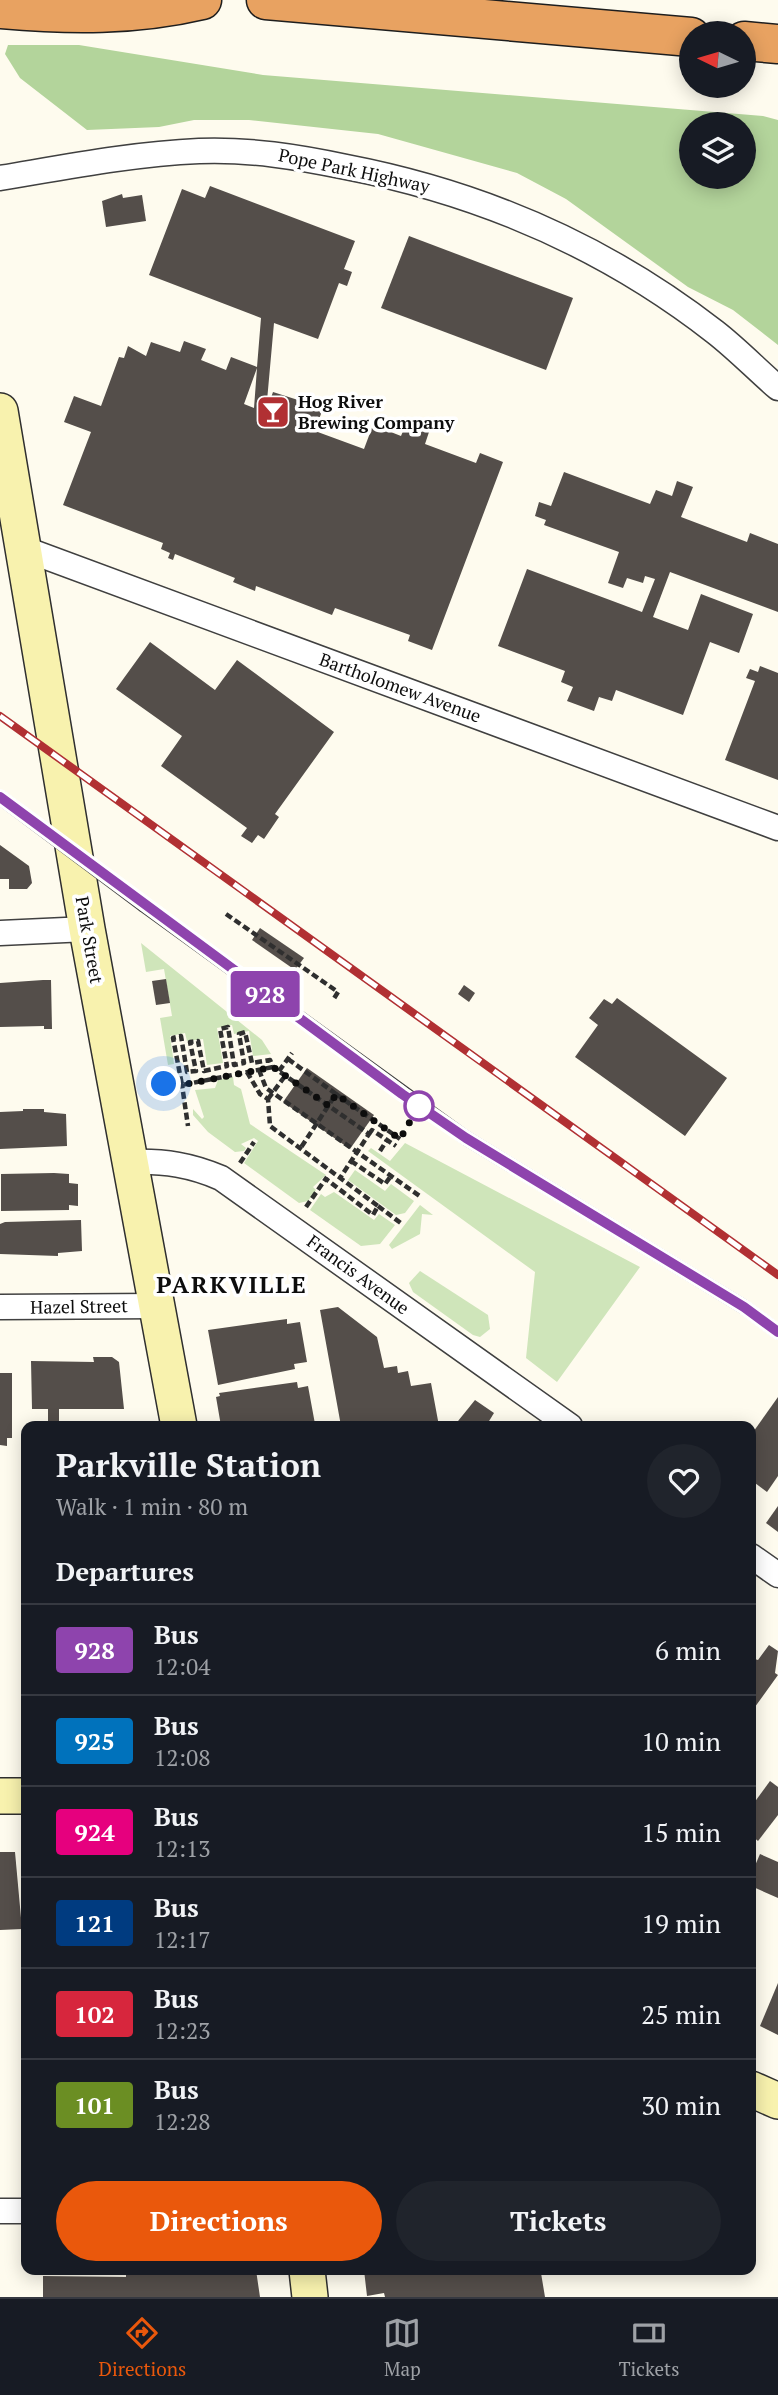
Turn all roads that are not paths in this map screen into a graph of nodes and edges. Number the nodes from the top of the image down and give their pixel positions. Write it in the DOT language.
graph roads {
  1 [pos="202,0"];
  2 [pos="266,0"];
  3 [pos="0,9"];
  4 [pos="679,36"];
  5 [pos="756,42"];
  6 [pos="778,44"];
  7 [pos="0,178"];
  8 [pos="778,388"];
  9 [pos="0,411"];
  10 [pos="22,548"];
  11 [pos="0,797"];
  12 [pos="778,828"];
  13 [pos="87,929"];
  14 [pos="0,933"];
  15 [pos="132,1162"];
  16 [pos="158,1306"];
  17 [pos="0,1307"];
  18 [pos="778,1332"];
  19 [pos="178,1421"];
  20 [pos="563,1421"];
  21 [pos="756,1560"];
  22 [pos="778,1575"];
  23 [pos="0,1796"];
  24 [pos="21,1796"];
  25 [pos="756,2091"];
  26 [pos="778,2101"];
  27 [pos="0,2211"];
  28 [pos="21,2211"];
  29 [pos="308,2275"];
  30 [pos="310,2297"];
  1 -- 3 [label="highway"];
  2 -- 4 [label="highway"];
  5 -- 6 [label="highway"];
  7 -- 8 [label="street, Pope Park Highway"];
  9 -- 10 [label="main road, Park Street"];
  10 -- 12 [label="street, Bartholomew Avenue"];
  10 -- 13 [label="main road, Park Street"];
  11 -- 18 [label="lane, bridge"];
  13 -- 14 [label="street"];
  13 -- 15 [label="main road, Park Street"];
  15 -- 16 [label="main road, Park Street"];
  15 -- 20 [label="street, Francis Avenue"];
  16 -- 17 [label="street, Hazel Street"];
  16 -- 19 [label="main road, Park Street"];
  21 -- 22 [label="street"];
  23 -- 24 [label="main road"];
  25 -- 26 [label="main road"];
  27 -- 28 [label="street"];
  29 -- 30 [label="main road"];
}
